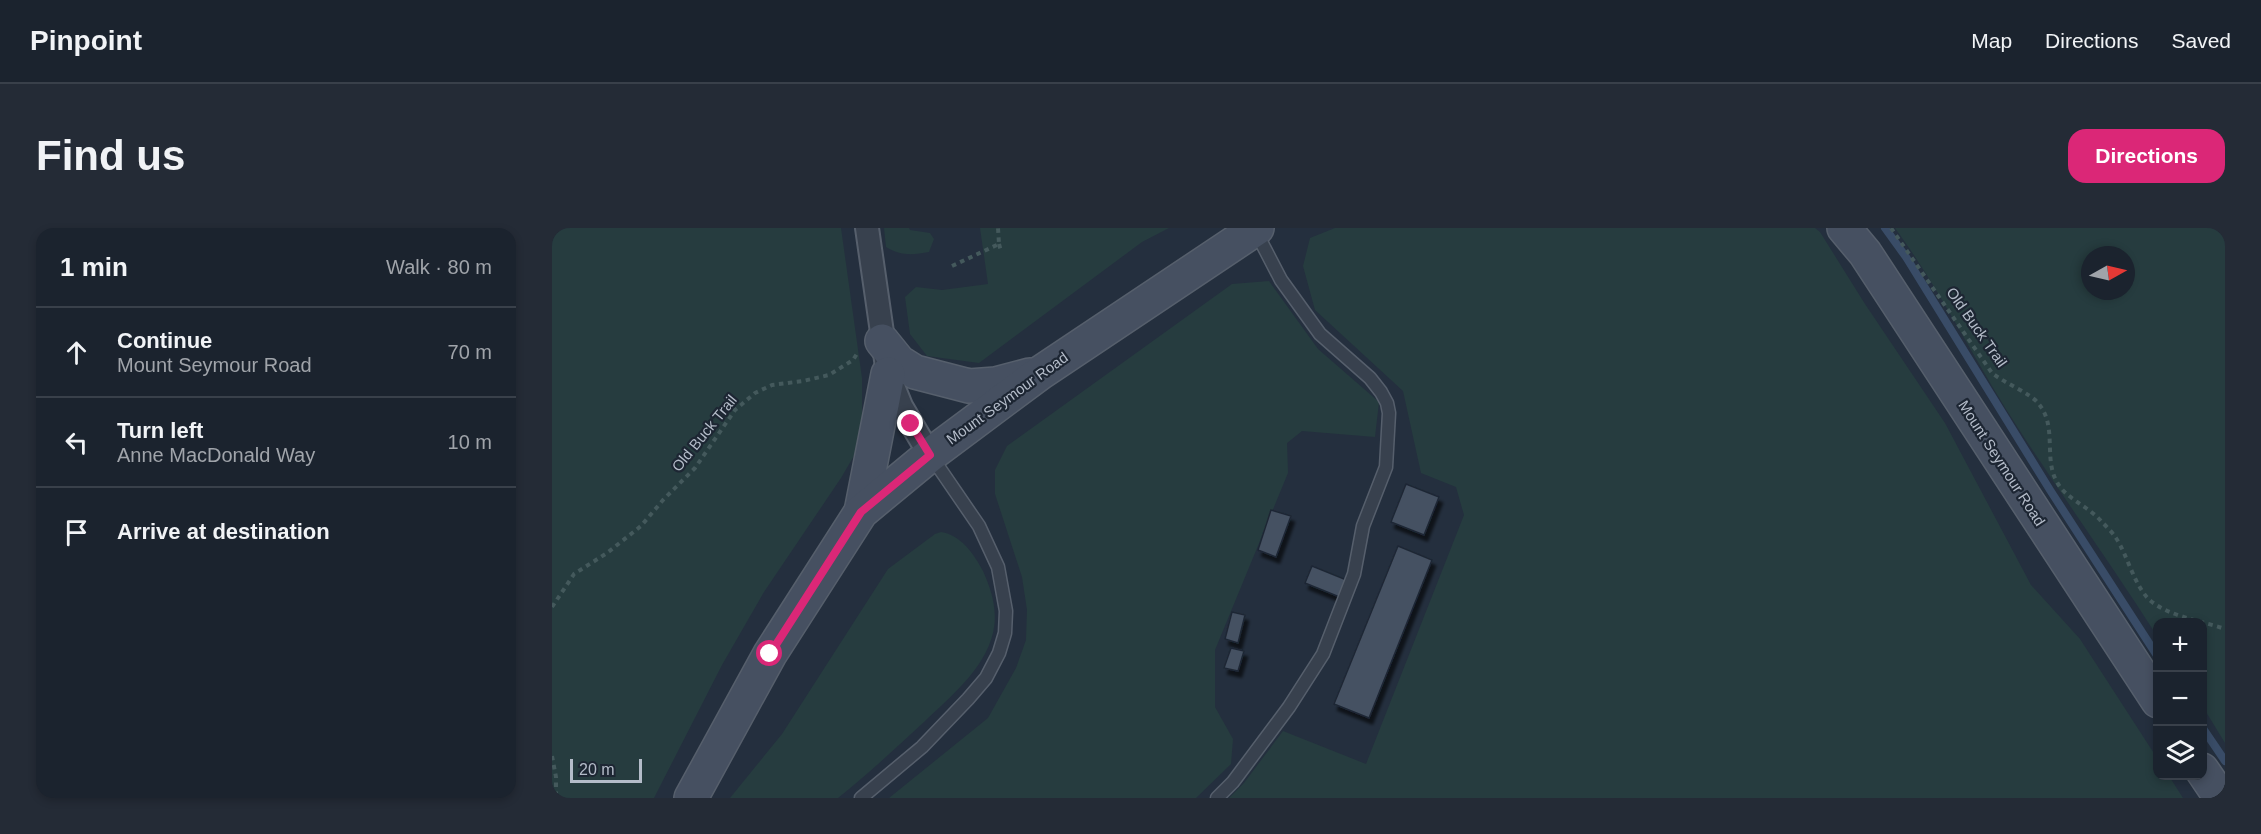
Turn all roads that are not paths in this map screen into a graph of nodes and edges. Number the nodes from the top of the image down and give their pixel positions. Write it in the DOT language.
graph roads {
  1 [pos="867,228"];
  2 [pos="1844,228"];
  3 [pos="1255,229"];
  4 [pos="871,345"];
  5 [pos="1040,373"];
  6 [pos="888,374"];
  7 [pos="930,455"];
  8 [pos="861,512"];
  9 [pos="2153,695"];
  10 [pos="2207,777"];
  11 [pos="691,798"];
  12 [pos="861,798"];
  13 [pos="1217,798"];
  14 [pos="2221,798"];
  1 -- 4 [label="street"];
  2 -- 9 [label="street, Mount Seymour Road"];
  3 -- 5 [label="street, Mount Seymour Road"];
  3 -- 13 [label="lane"];
  4 -- 5 [label="street"];
  4 -- 6 [label="street"];
  5 -- 7 [label="street, Mount Seymour Road"];
  6 -- 7 [label="street"];
  6 -- 8 [label="street"];
  7 -- 8 [label="street, Mount Seymour Road"];
  7 -- 12 [label="lane"];
  8 -- 11 [label="street, Mount Seymour Road"];
  10 -- 14 [label="street"];
}
